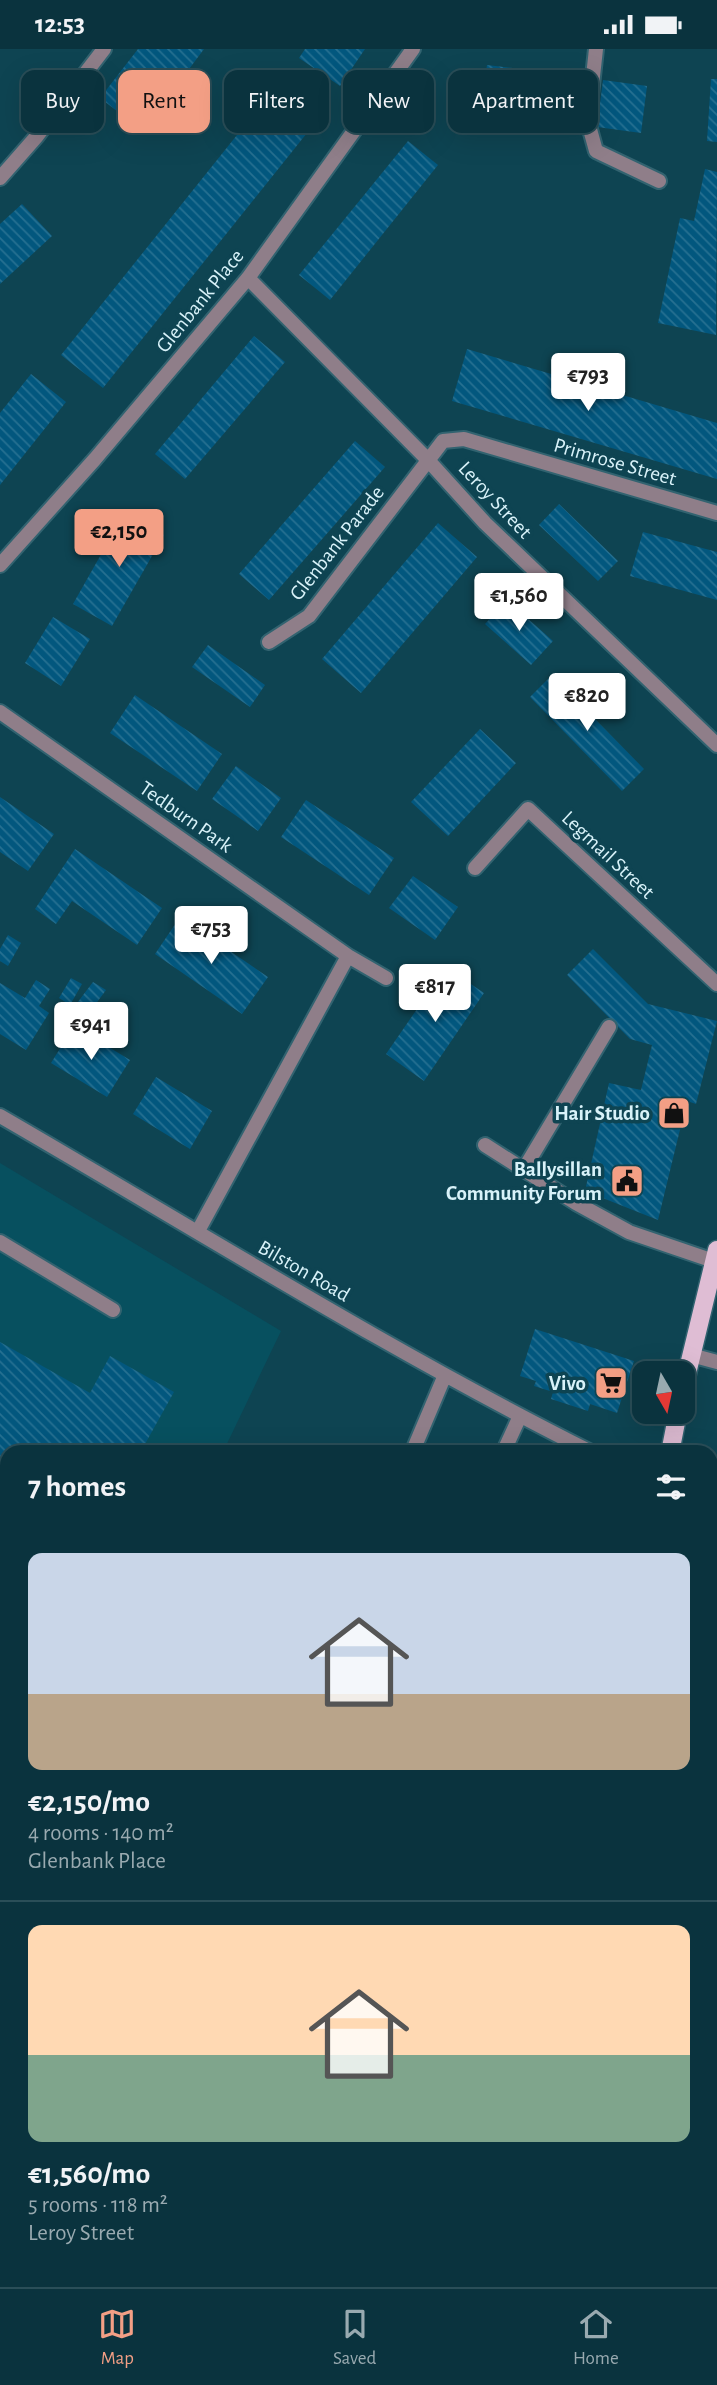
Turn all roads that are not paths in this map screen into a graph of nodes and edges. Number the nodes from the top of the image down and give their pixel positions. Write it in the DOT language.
graph roads {
  1 [pos="104,49"];
  2 [pos="413,49"];
  3 [pos="596,49"];
  4 [pos="0,178"];
  5 [pos="659,181"];
  6 [pos="248,278"];
  7 [pos="428,459"];
  8 [pos="717,513"];
  9 [pos="0,565"];
  10 [pos="269,642"];
  11 [pos="0,712"];
  12 [pos="717,745"];
  13 [pos="475,868"];
  14 [pos="348,956"];
  15 [pos="386,978"];
  16 [pos="717,984"];
  17 [pos="609,1027"];
  18 [pos="0,1116"];
  19 [pos="485,1145"];
  20 [pos="524,1169"];
  21 [pos="198,1231"];
  22 [pos="0,1242"];
  23 [pos="716,1255"];
  24 [pos="113,1310"];
  25 [pos="691,1355"];
  26 [pos="690,1361"];
  27 [pos="717,1361"];
  28 [pos="445,1375"];
  29 [pos="520,1416"];
  30 [pos="675,1425"];
  31 [pos="415,1445"];
  32 [pos="507,1445"];
  33 [pos="577,1445"];
  34 [pos="672,1445"];
  1 -- 4 [label="street"];
  2 -- 6 [label="street, Glenbank Place"];
  3 -- 5 [label="street"];
  6 -- 7 [label="street, Leroy Street"];
  6 -- 9 [label="street, Glenbank Place"];
  7 -- 8 [label="street, Primrose Street"];
  7 -- 10 [label="street, Glenbank Parade"];
  7 -- 12 [label="street, Leroy Street"];
  11 -- 14 [label="street, Tedburn Park"];
  13 -- 16 [label="street, Legmail Street"];
  14 -- 15 [label="street, Tedburn Park"];
  14 -- 21 [label="street"];
  17 -- 20 [label="street"];
  18 -- 21 [label="street, Bilston Road"];
  19 -- 20 [label="street"];
  20 -- 23 [label="street"];
  21 -- 28 [label="street, Bilston Road"];
  22 -- 24 [label="street"];
  23 -- 25 [label="main road"];
  25 -- 26 [label="main road"];
  25 -- 27 [label="street"];
  28 -- 29 [label="street, Bilston Road"];
  28 -- 31 [label="street"];
  29 -- 32 [label="street"];
  29 -- 33 [label="street, Bilston Road"];
  30 -- 34 [label="main road"];
}
